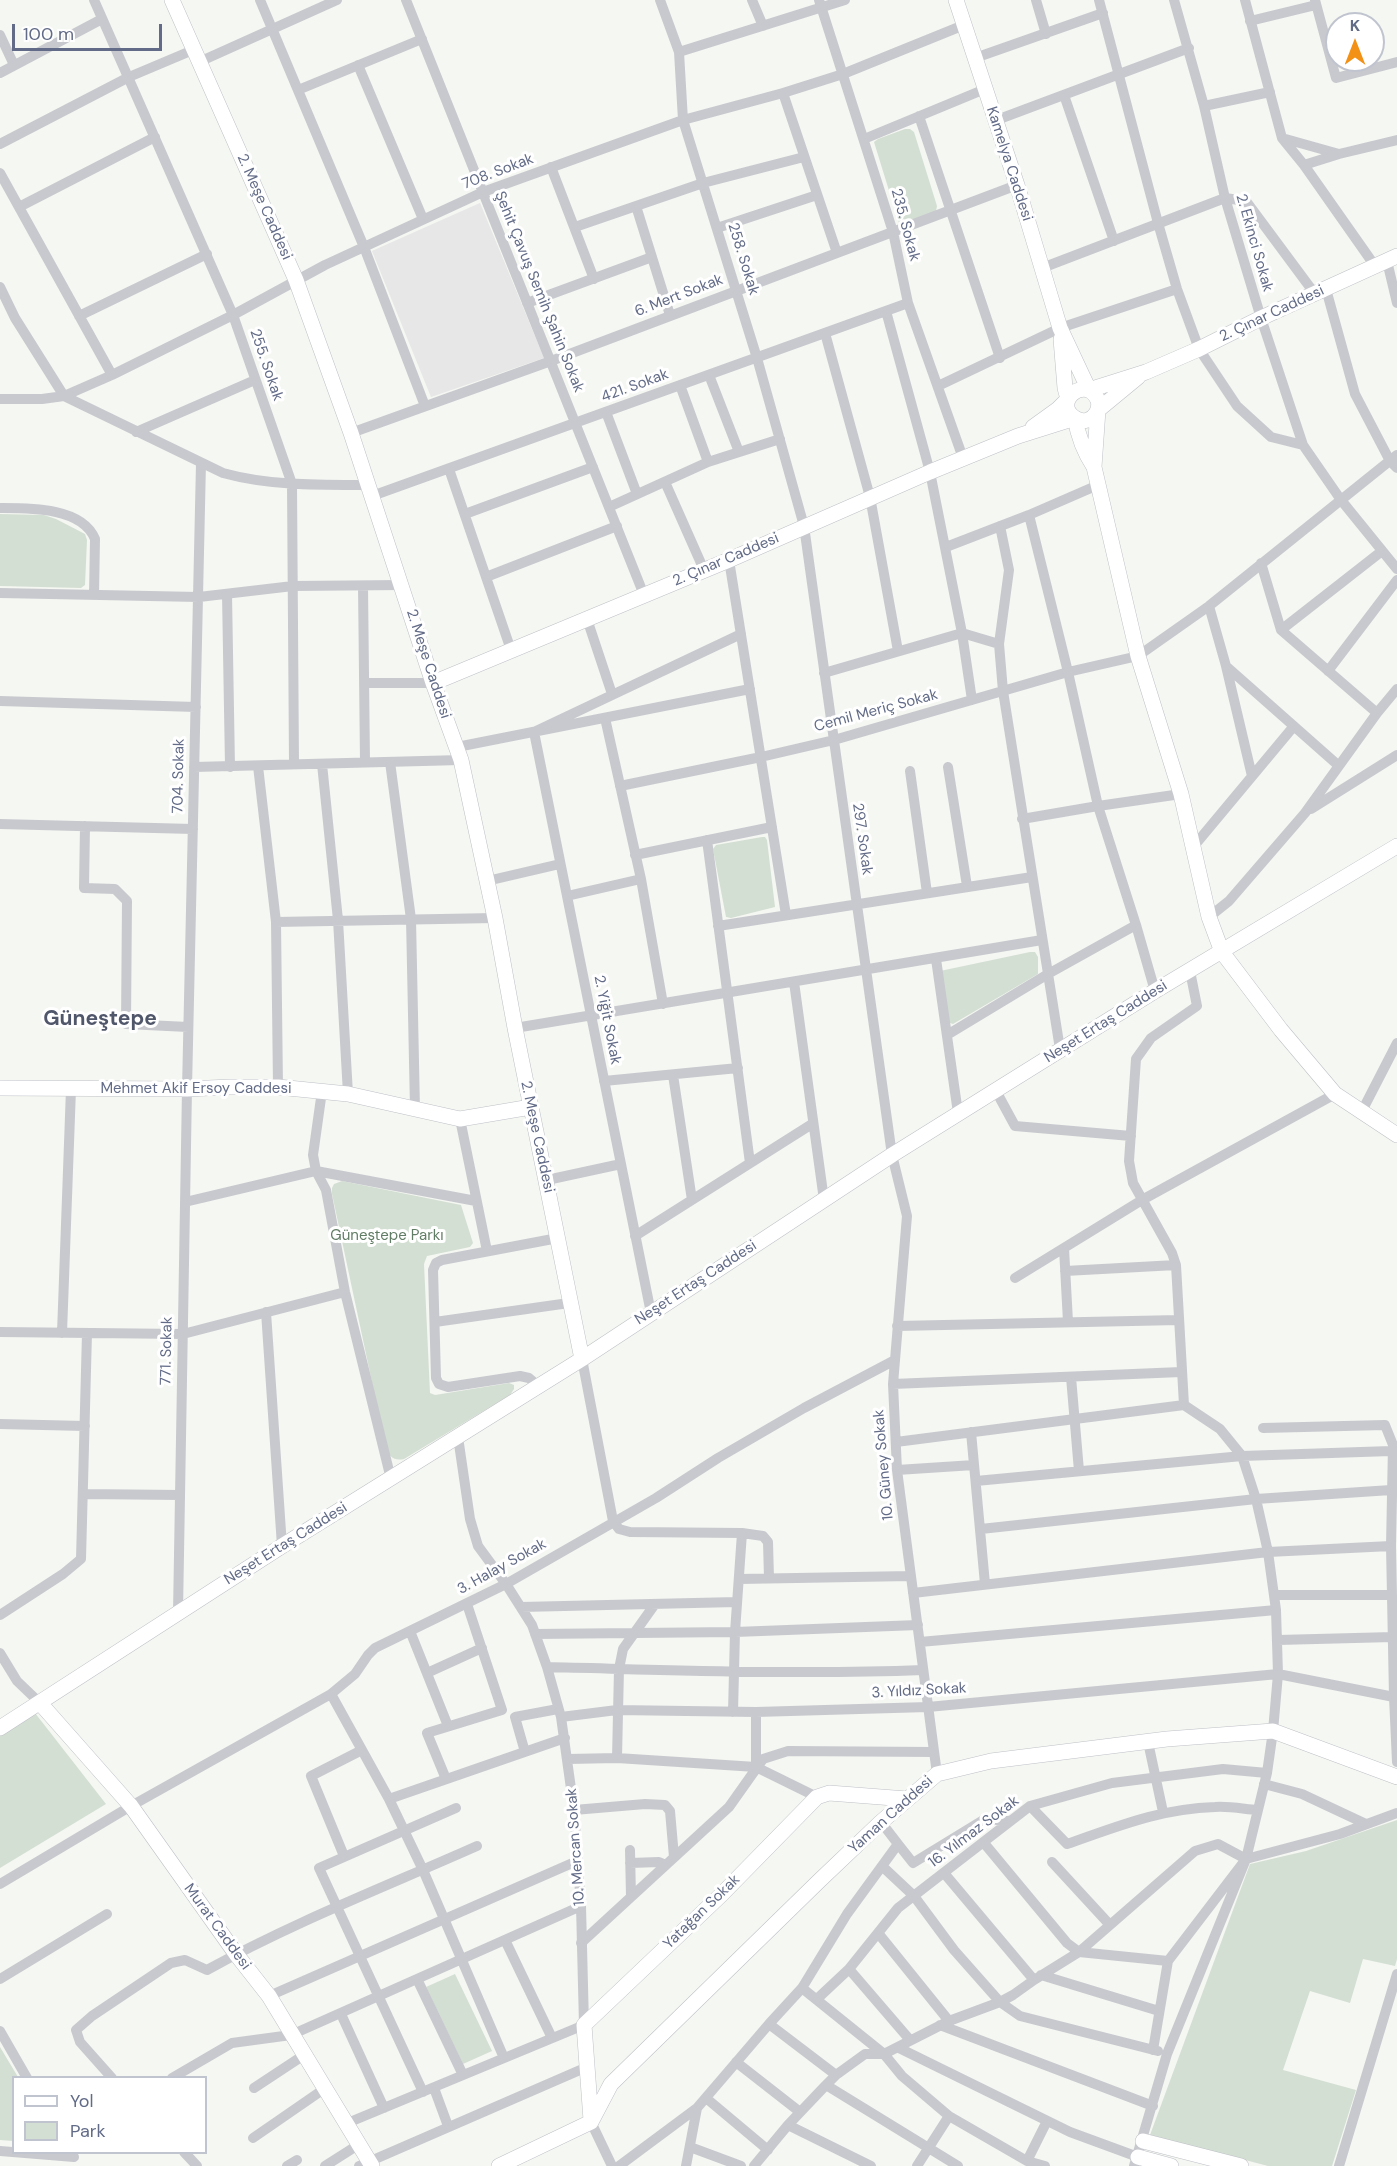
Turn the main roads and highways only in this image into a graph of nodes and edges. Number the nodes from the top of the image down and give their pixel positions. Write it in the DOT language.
graph roads {
  1 [pos="172,0"];
  2 [pos="956,0"];
  3 [pos="1386,261"];
  4 [pos="1060,328"];
  5 [pos="1146,372"];
  6 [pos="1089,390"];
  7 [pos="1068,399"];
  8 [pos="1098,410"];
  9 [pos="1075,418"];
  10 [pos="1018,436"];
  11 [pos="1094,467"];
  12 [pos="433,683"];
  13 [pos="1397,846"];
  14 [pos="1222,952"];
  15 [pos="0,1088"];
  16 [pos="531,1107"];
  17 [pos="1397,1135"];
  18 [pos="582,1359"];
  19 [pos="40,1703"];
  20 [pos="0,1728"];
  21 [pos="1397,1777"];
  22 [pos="907,1798"];
  23 [pos="584,2025"];
  24 [pos="591,2122"];
  25 [pos="1143,2141"];
  26 [pos="1136,2162"];
  27 [pos="366,2164"];
  28 [pos="499,2166"];
  29 [pos="1171,2166"];
  30 [pos="1241,2166"];
  1 -- 12 [label="main road, 2. Meşe Caddesi"];
  2 -- 4 [label="main road, Kamelya Caddesi"];
  3 -- 5 [label="main road, 2. Çınar Caddesi"];
  4 -- 6 [label="main road"];
  4 -- 7 [label="main road"];
  5 -- 6 [label="main road"];
  5 -- 8 [label="main road"];
  6 -- 7 [label="main road"];
  6 -- 8 [label="main road"];
  7 -- 9 [label="main road"];
  7 -- 10 [label="main road"];
  8 -- 9 [label="main road"];
  8 -- 11 [label="main road"];
  9 -- 10 [label="main road"];
  9 -- 11 [label="main road"];
  10 -- 12 [label="main road, 2. Çınar Caddesi"];
  11 -- 14 [label="main road"];
  12 -- 16 [label="main road, 2. Meşe Caddesi"];
  13 -- 14 [label="main road, Neşet Ertaş Caddesi"];
  14 -- 17 [label="main road"];
  14 -- 18 [label="main road, Neşet Ertaş Caddesi"];
  15 -- 16 [label="main road, Mehmet Akif Ersoy Caddesi"];
  16 -- 18 [label="main road, 2. Meşe Caddesi"];
  18 -- 19 [label="main road, Neşet Ertaş Caddesi"];
  19 -- 20 [label="main road, Neşet Ertaş Caddesi"];
  19 -- 27 [label="main road, Murat Caddesi"];
  21 -- 22 [label="main road, Yaman Caddesi"];
  22 -- 23 [label="main road, Yatağan Sokak"];
  22 -- 24 [label="main road, Yaman Caddesi"];
  23 -- 24 [label="main road, 10. Mercan Sokak"];
  24 -- 28 [label="main road"];
  25 -- 30 [label="main road"];
  26 -- 29 [label="main road"];
}
